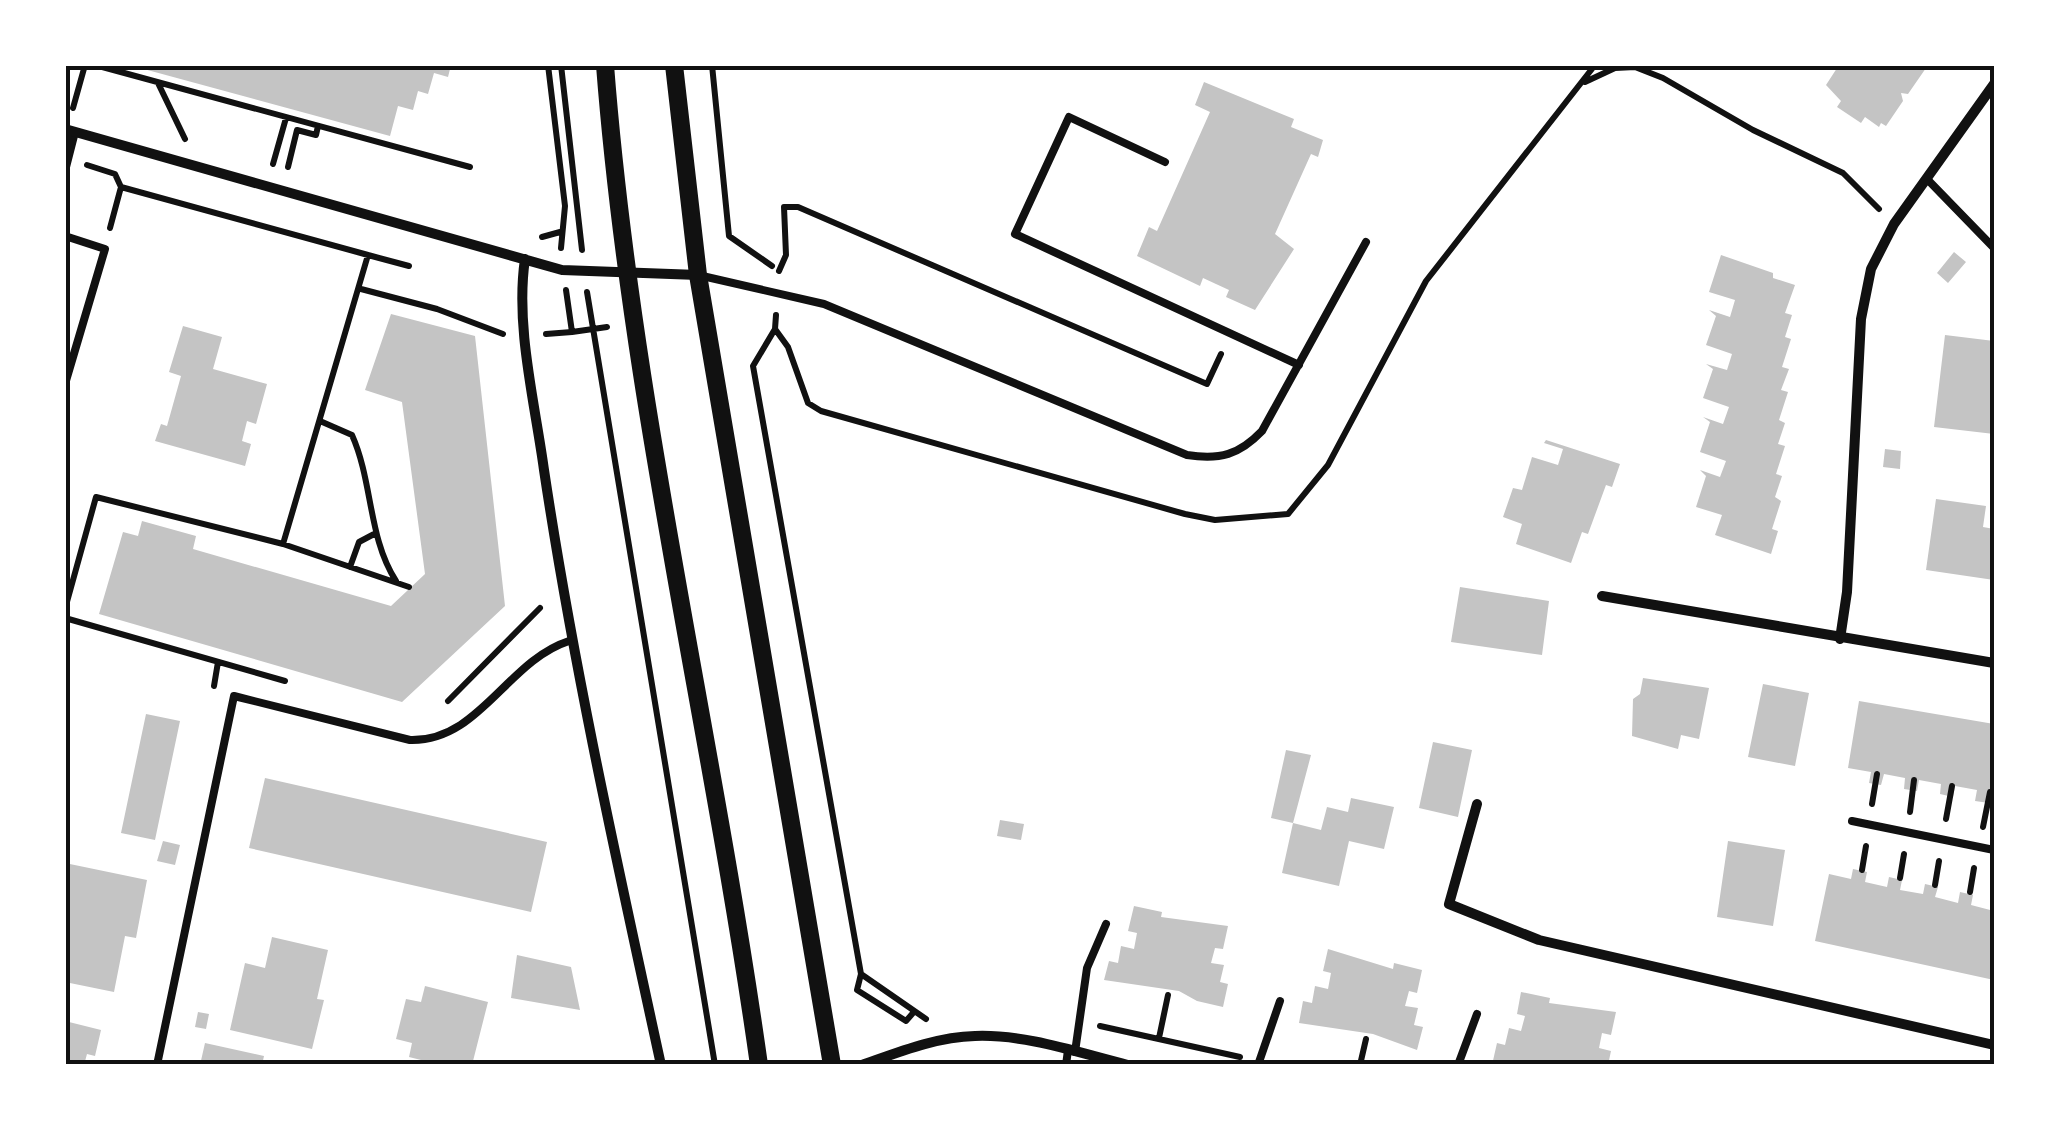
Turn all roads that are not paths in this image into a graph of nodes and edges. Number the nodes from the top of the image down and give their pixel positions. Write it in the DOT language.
graph roads {
  1 [pos="606,65"];
  2 [pos="674,65"];
  3 [pos="1994,84"];
  4 [pos="70,130"];
  5 [pos="1165,162"];
  6 [pos="65,171"];
  7 [pos="1927,179"];
  8 [pos="65,236"];
  9 [pos="1366,242"];
  10 [pos="1994,248"];
  11 [pos="526,259"];
  12 [pos="628,275"];
  13 [pos="698,276"];
  14 [pos="1298,365"];
  15 [pos="65,384"];
  16 [pos="1602,596"];
  17 [pos="1840,639"];
  18 [pos="569,641"];
  19 [pos="1994,663"];
  20 [pos="1477,804"];
  21 [pos="1852,822"];
  22 [pos="1994,850"];
  23 [pos="1106,924"];
  24 [pos="1280,1001"];
  25 [pos="1477,1014"];
  26 [pos="1994,1045"];
  27 [pos="1072,1051"];
  28 [pos="1258,1063"];
  29 [pos="157,1065"];
  30 [pos="661,1065"];
  31 [pos="758,1065"];
  32 [pos="832,1065"];
  33 [pos="862,1065"];
  34 [pos="1066,1065"];
  35 [pos="1128,1065"];
  36 [pos="1458,1065"];
  1 -- 12 [label="street"];
  2 -- 13 [label="street"];
  3 -- 7 [label="street"];
  4 -- 6 [label="lane"];
  4 -- 11 [label="street"];
  5 -- 14 [label="lane"];
  7 -- 10 [label="lane"];
  7 -- 17 [label="street"];
  8 -- 15 [label="lane"];
  9 -- 14 [label="lane"];
  11 -- 12 [label="street"];
  11 -- 18 [label="street"];
  12 -- 13 [label="street"];
  12 -- 31 [label="street"];
  13 -- 14 [label="lane"];
  13 -- 32 [label="street"];
  16 -- 17 [label="street"];
  17 -- 19 [label="street"];
  18 -- 29 [label="lane"];
  18 -- 30 [label="street"];
  20 -- 26 [label="street"];
  21 -- 22 [label="lane"];
  23 -- 27 [label="lane"];
  24 -- 28 [label="lane"];
  25 -- 36 [label="lane"];
  27 -- 33 [label="street"];
  27 -- 34 [label="lane"];
  27 -- 35 [label="street"];
}
